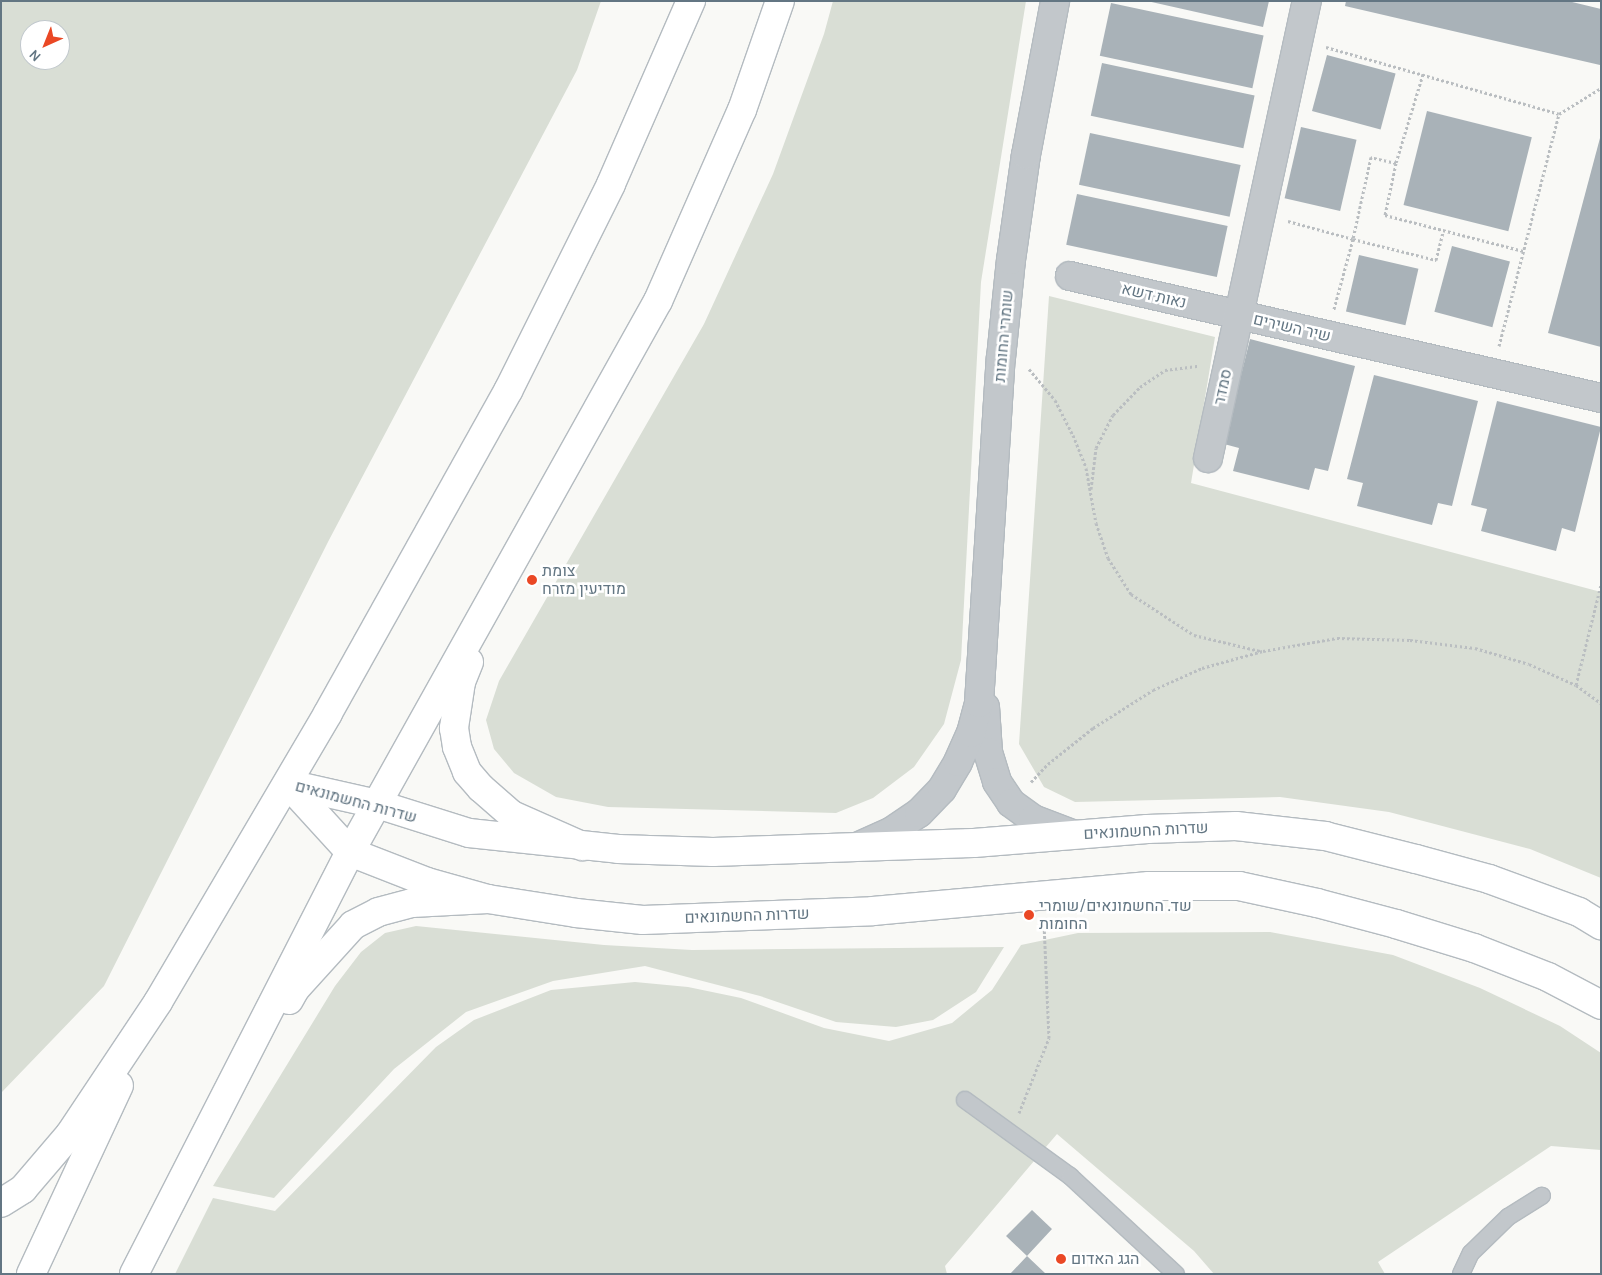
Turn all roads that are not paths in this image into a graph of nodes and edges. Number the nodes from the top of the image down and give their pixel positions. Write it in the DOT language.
graph roads {
  1 [pos="691,1"];
  2 [pos="780,1"];
  3 [pos="1055,1"];
  4 [pos="1307,1"];
  5 [pos="1070,276"];
  6 [pos="1238,316"];
  7 [pos="1601,398"];
  8 [pos="1208,458"];
  9 [pos="499,586"];
  10 [pos="982,673"];
  11 [pos="288,784"];
  12 [pos="377,804"];
  13 [pos="1075,835"];
  14 [pos="582,846"];
  15 [pos="859,846"];
  16 [pos="350,852"];
  17 [pos="488,899"];
  18 [pos="1601,925"];
  19 [pos="158,1002"];
  20 [pos="1601,1005"];
  21 [pos="227,1096"];
  22 [pos="966,1100"];
  23 [pos="1542,1196"];
  24 [pos="1,1203"];
  25 [pos="31,1274"];
  26 [pos="134,1274"];
  27 [pos="1176,1274"];
  28 [pos="1461,1274"];
  1 -- 11 [label="main road"];
  2 -- 9 [label="main road"];
  3 -- 10 [label="street, שומרי החומות"];
  4 -- 6 [label="street, שיר השירים"];
  5 -- 6 [label="street, נאות דשא"];
  6 -- 7 [label="street, שיר השירים"];
  6 -- 8 [label="street, סמדר"];
  9 -- 12 [label="main road"];
  9 -- 14 [label="main road"];
  10 -- 13 [label="street, שומרי החומות"];
  10 -- 15 [label="street, שומרי החומות"];
  11 -- 12 [label="main road, שדרות החשמונאים"];
  11 -- 16 [label="main road, שדרות החשמונאים"];
  11 -- 19 [label="main road"];
  12 -- 14 [label="main road, שדרות החשמונאים"];
  12 -- 16 [label="main road"];
  13 -- 15 [label="main road, שדרות החשמונאים"];
  13 -- 18 [label="main road, שדרות החשמונאים"];
  14 -- 15 [label="main road, שדרות החשמונאים"];
  16 -- 17 [label="main road, שדרות החשמונאים"];
  16 -- 21 [label="main road"];
  17 -- 20 [label="main road, שדרות החשמונאים"];
  17 -- 21 [label="main road"];
  19 -- 24 [label="main road"];
  19 -- 25 [label="main road"];
  21 -- 26 [label="main road"];
  22 -- 27 [label="lane"];
  23 -- 28 [label="lane"];
}
